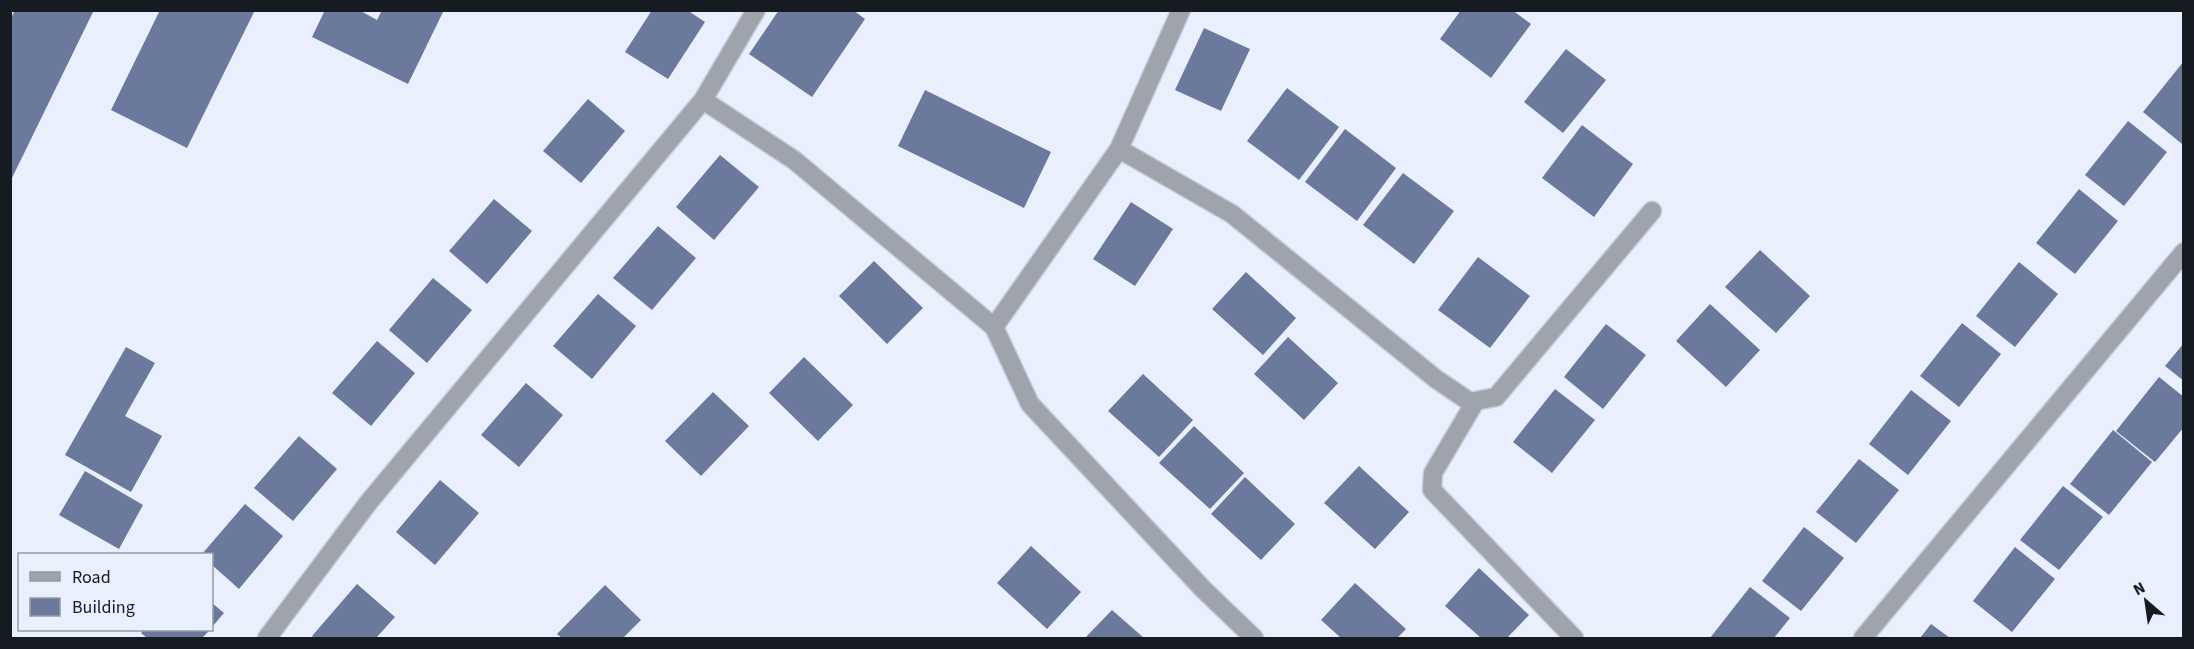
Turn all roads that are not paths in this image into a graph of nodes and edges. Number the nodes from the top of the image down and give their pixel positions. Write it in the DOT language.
graph roads {
  1 [pos="756,10"];
  2 [pos="1181,10"];
  3 [pos="703,100"];
  4 [pos="1119,149"];
  5 [pos="1652,211"];
  6 [pos="2184,252"];
  7 [pos="994,327"];
  8 [pos="1475,402"];
  9 [pos="267,639"];
  10 [pos="1254,639"];
  11 [pos="1574,639"];
  12 [pos="1863,639"];
  1 -- 3 [label="street"];
  2 -- 4 [label="street"];
  3 -- 7 [label="street"];
  3 -- 9 [label="street"];
  4 -- 7 [label="street"];
  4 -- 8 [label="street"];
  5 -- 8 [label="street"];
  6 -- 12 [label="street"];
  7 -- 10 [label="street"];
  8 -- 11 [label="street"];
}
